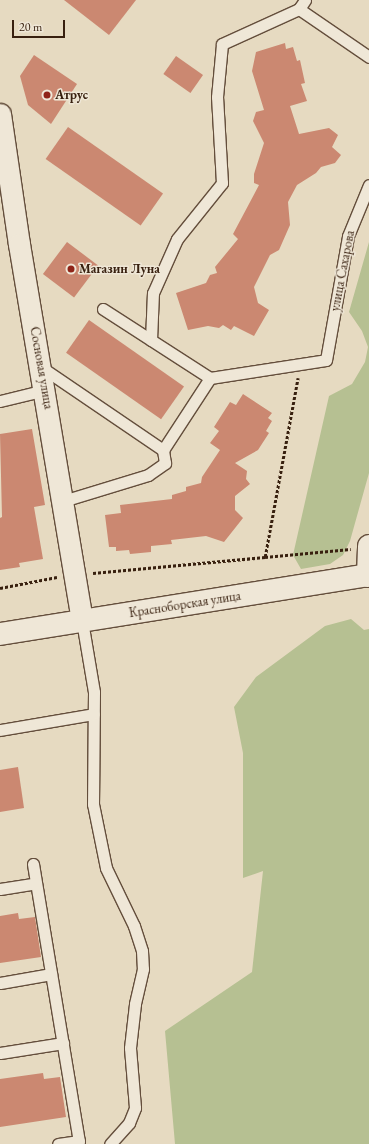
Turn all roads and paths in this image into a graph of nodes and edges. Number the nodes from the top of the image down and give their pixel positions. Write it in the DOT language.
graph roads {
  1 [pos="302,4"];
  2 [pos="369,57"];
  3 [pos="0,114"];
  4 [pos="369,185"];
  5 [pos="103,309"];
  6 [pos="151,340"];
  7 [pos="301,364"];
  8 [pos="41,367"];
  9 [pos="210,378"];
  10 [pos="45,390"];
  11 [pos="0,401"];
  12 [pos="163,450"];
  13 [pos="63,501"];
  14 [pos="369,547"];
  15 [pos="265,557"];
  16 [pos="74,574"];
  17 [pos="368,576"];
  18 [pos="0,588"];
  19 [pos="82,621"];
  20 [pos="0,634"];
  21 [pos="94,714"];
  22 [pos="0,730"];
  23 [pos="33,864"];
  24 [pos="36,883"];
  25 [pos="0,889"];
  26 [pos="51,974"];
  27 [pos="0,983"];
  28 [pos="63,1043"];
  29 [pos="0,1053"];
  30 [pos="83,1142"];
  31 [pos="58,1144"];
  32 [pos="110,1144"];
  1 -- 2 [label="lane"];
  1 -- 6 [label="lane"];
  3 -- 8 [label="street, Сосновая улица"];
  4 -- 7 [label="lane, улица Сахарова"];
  5 -- 6 [label="lane"];
  6 -- 9 [label="lane"];
  7 -- 9 [label="lane"];
  7 -- 15 [label="path"];
  8 -- 10 [label="street, Сосновая улица"];
  8 -- 12 [label="lane"];
  9 -- 12 [label="lane"];
  10 -- 11 [label="lane"];
  10 -- 13 [label="street, Сосновая улица"];
  12 -- 13 [label="lane"];
  13 -- 16 [label="street, Сосновая улица"];
  14 -- 15 [label="path"];
  14 -- 17 [label="street"];
  15 -- 16 [label="path"];
  16 -- 18 [label="path"];
  16 -- 19 [label="street, Сосновая улица"];
  17 -- 19 [label="street, Красноборская улица"];
  19 -- 20 [label="street, Красноборская улица"];
  19 -- 21 [label="lane"];
  21 -- 22 [label="lane"];
  21 -- 32 [label="lane"];
  23 -- 24 [label="lane"];
  24 -- 25 [label="lane"];
  24 -- 26 [label="lane"];
  26 -- 27 [label="lane"];
  26 -- 28 [label="lane"];
  28 -- 29 [label="lane"];
  28 -- 30 [label="lane"];
  30 -- 31 [label="lane"];
}
